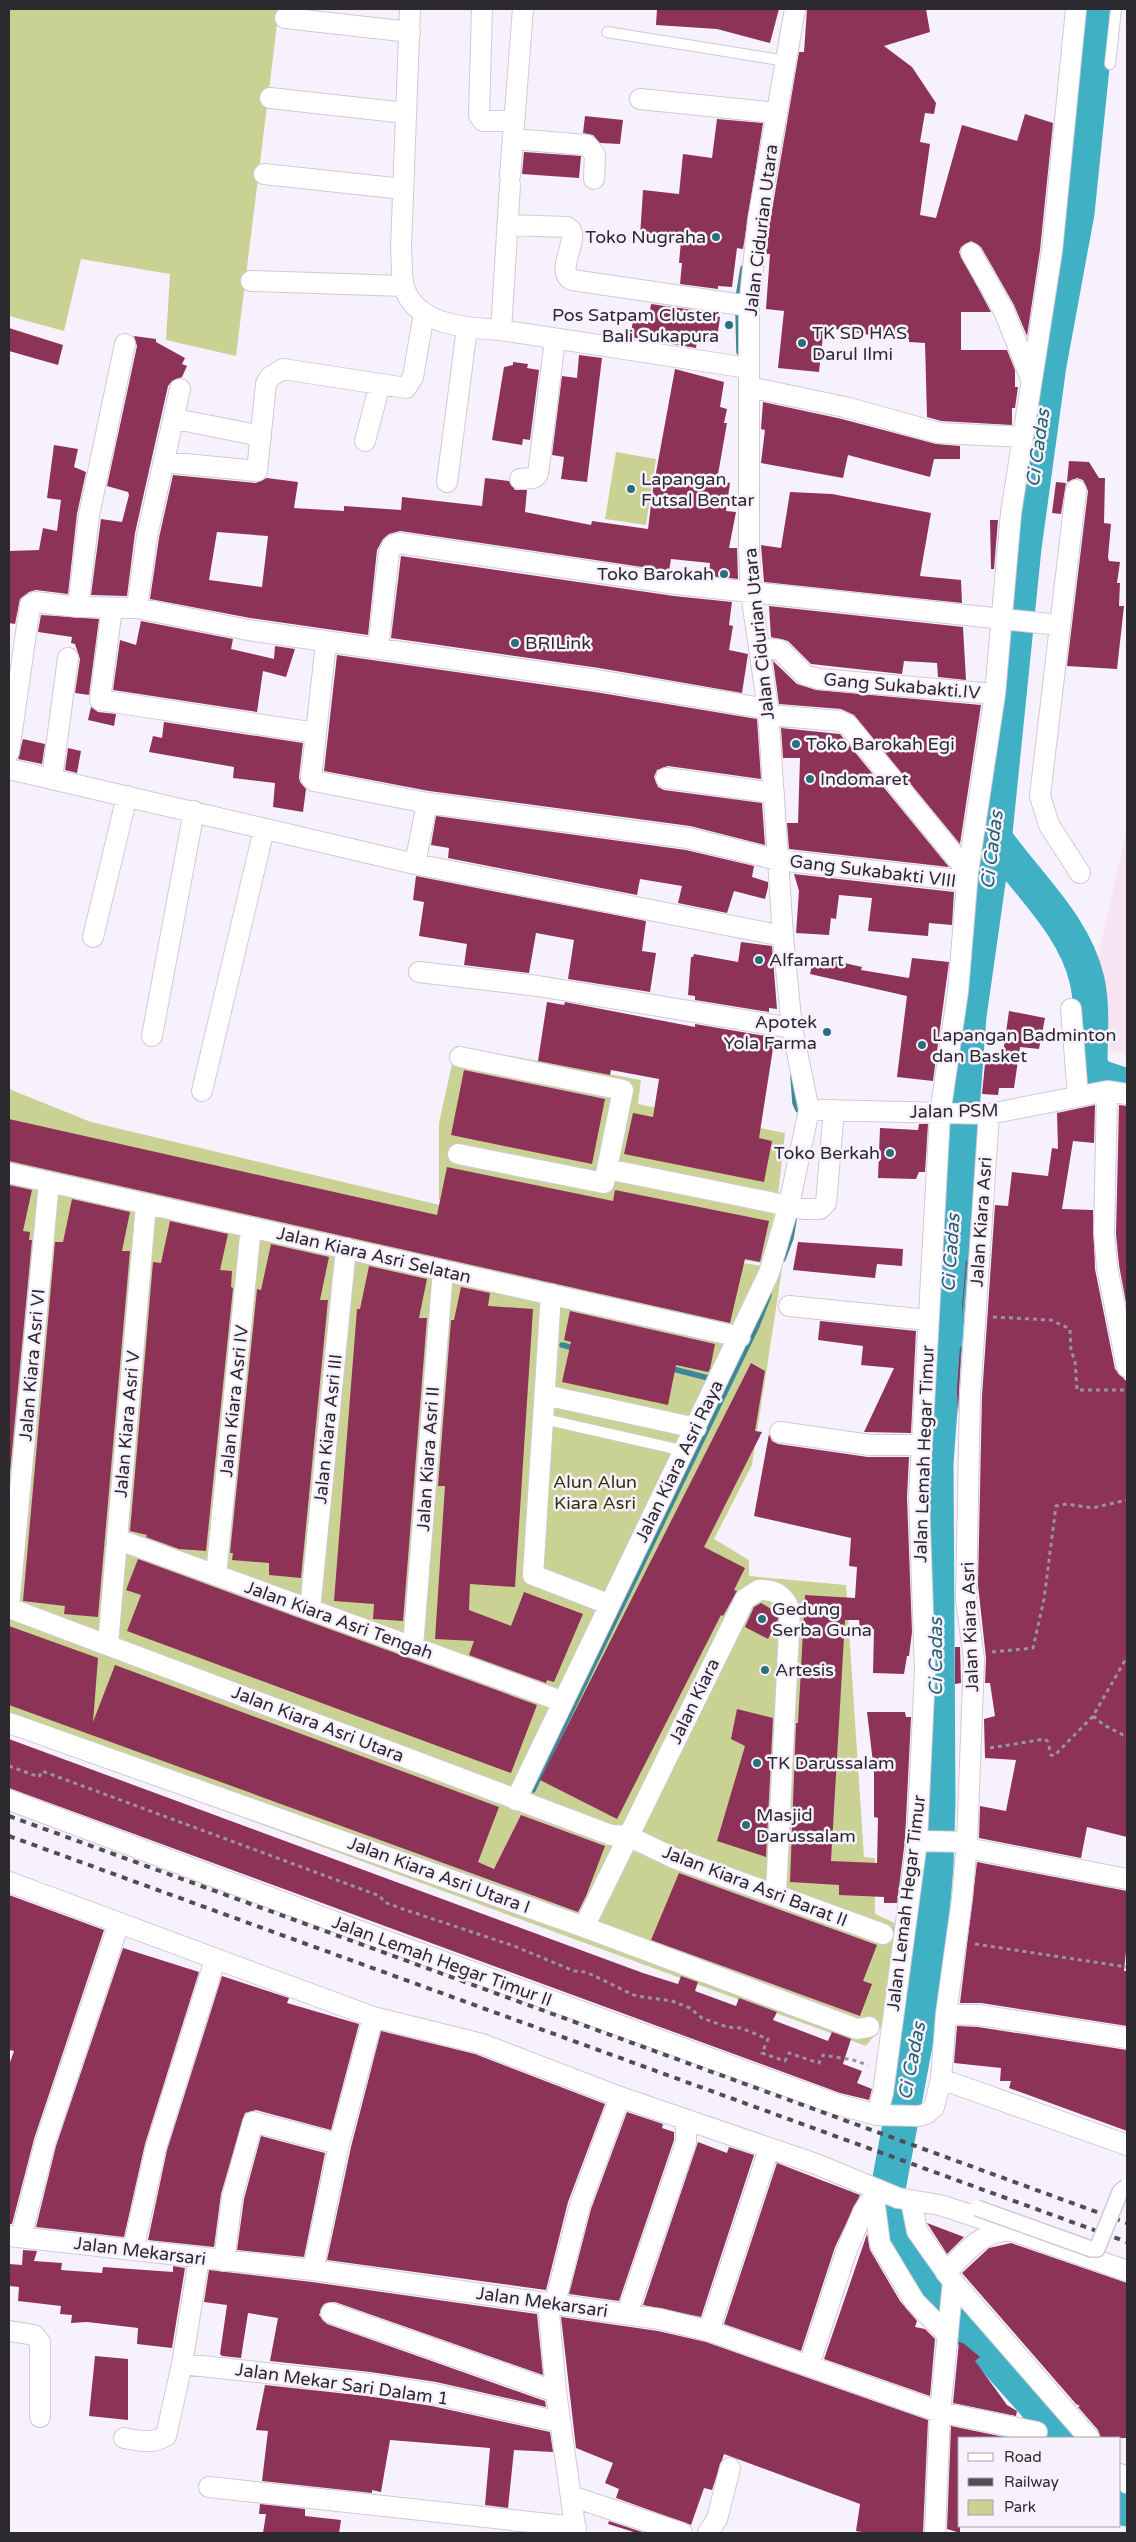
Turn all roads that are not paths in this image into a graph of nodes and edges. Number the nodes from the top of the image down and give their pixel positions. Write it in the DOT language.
graph roads {
  1 [pos="410,9"];
  2 [pos="482,9"];
  3 [pos="523,9"];
  4 [pos="794,9"];
  5 [pos="1076,9"];
  6 [pos="1116,9"];
  7 [pos="285,18"];
  8 [pos="410,32"];
  9 [pos="607,32"];
  10 [pos="786,61"];
  11 [pos="1110,64"];
  12 [pos="270,98"];
  13 [pos="640,99"];
  14 [pos="406,113"];
  15 [pos="777,113"];
  16 [pos="513,130"];
  17 [pos="264,174"];
  18 [pos="594,179"];
  19 [pos="403,189"];
  20 [pos="507,225"];
  21 [pos="971,254"];
  22 [pos="251,281"];
  23 [pos="404,286"];
  24 [pos="749,306"];
  25 [pos="424,313"];
  26 [pos="467,328"];
  27 [pos="501,330"];
  28 [pos="554,340"];
  29 [pos="125,344"];
  30 [pos="748,377"];
  31 [pos="1031,379"];
  32 [pos="380,384"];
  33 [pos="180,389"];
  34 [pos="181,420"];
  35 [pos="261,436"];
  36 [pos="1022,437"];
  37 [pos="365,441"];
  38 [pos="164,462"];
  39 [pos="520,479"];
  40 [pos="447,482"];
  41 [pos="1076,490"];
  42 [pos="752,593"];
  43 [pos="78,607"];
  44 [pos="112,608"];
  45 [pos="137,608"];
  46 [pos="1009,619"];
  47 [pos="1050,624"];
  48 [pos="326,642"];
  49 [pos="760,647"];
  50 [pos="378,648"];
  51 [pos="68,658"];
  52 [pos="995,694"];
  53 [pos="769,712"];
  54 [pos="316,733"];
  55 [pos="9,752"];
  56 [pos="9,769"];
  57 [pos="52,778"];
  58 [pos="666,778"];
  59 [pos="774,793"];
  60 [pos="128,796"];
  61 [pos="426,803"];
  62 [pos="194,811"];
  63 [pos="264,829"];
  64 [pos="778,860"];
  65 [pos="415,864"];
  66 [pos="1080,873"];
  67 [pos="968,877"];
  68 [pos="783,936"];
  69 [pos="93,937"];
  70 [pos="419,972"];
  71 [pos="1071,1009"];
  72 [pos="792,1028"];
  73 [pos="152,1036"];
  74 [pos="460,1058"];
  75 [pos="202,1091"];
  76 [pos="1107,1091"];
  77 [pos="1127,1094"];
  78 [pos="1078,1096"];
  79 [pos="809,1110"];
  80 [pos="834,1110"];
  81 [pos="944,1113"];
  82 [pos="983,1114"];
  83 [pos="458,1154"];
  84 [pos="607,1169"];
  85 [pos="9,1173"];
  86 [pos="49,1182"];
  87 [pos="146,1204"];
  88 [pos="789,1205"];
  89 [pos="251,1227"];
  90 [pos="346,1248"];
  91 [pos="443,1270"];
  92 [pos="551,1294"];
  93 [pos="789,1306"];
  94 [pos="928,1320"];
  95 [pos="740,1337"];
  96 [pos="1127,1368"];
  97 [pos="545,1395"];
  98 [pos="544,1419"];
  99 [pos="696,1428"];
  100 [pos="780,1432"];
  101 [pos="921,1445"];
  102 [pos="685,1451"];
  103 [pos="117,1538"];
  104 [pos="216,1575"];
  105 [pos="608,1604"];
  106 [pos="9,1608"];
  107 [pos="310,1610"];
  108 [pos="108,1644"];
  109 [pos="414,1648"];
  110 [pos="561,1701"];
  111 [pos="9,1723"];
  112 [pos="9,1800"];
  113 [pos="516,1800"];
  114 [pos="628,1836"];
  115 [pos="919,1841"];
  116 [pos="963,1844"];
  117 [pos="1127,1879"];
  118 [pos="9,1882"];
  119 [pos="776,1894"];
  120 [pos="120,1924"];
  121 [pos="584,1927"];
  122 [pos="883,1934"];
  123 [pos="215,1960"];
  124 [pos="946,2014"];
  125 [pos="373,2017"];
  126 [pos="869,2027"];
  127 [pos="1127,2038"];
  128 [pos="941,2079"];
  129 [pos="620,2097"];
  130 [pos="880,2115"];
  131 [pos="919,2116"];
  132 [pos="686,2120"];
  133 [pos="339,2144"];
  134 [pos="1127,2145"];
  135 [pos="769,2149"];
  136 [pos="1127,2186"];
  137 [pos="874,2190"];
  138 [pos="905,2200"];
  139 [pos="977,2208"];
  140 [pos="1002,2230"];
  141 [pos="15,2237"];
  142 [pos="132,2250"];
  143 [pos="199,2258"];
  144 [pos="224,2261"];
  145 [pos="313,2270"];
  146 [pos="1127,2271"];
  147 [pos="950,2284"];
  148 [pos="551,2303"];
  149 [pos="331,2314"];
  150 [pos="627,2314"];
  151 [pos="9,2331"];
  152 [pos="709,2331"];
  153 [pos="949,2331"];
  154 [pos="182,2364"];
  155 [pos="809,2365"];
  156 [pos="556,2392"];
  157 [pos="940,2412"];
  158 [pos="40,2417"];
  159 [pos="560,2422"];
  160 [pos="1037,2432"];
  161 [pos="1087,2437"];
  162 [pos="124,2438"];
  163 [pos="730,2468"];
  164 [pos="209,2487"];
  165 [pos="571,2496"];
  166 [pos="576,2530"];
  167 [pos="682,2533"];
  168 [pos="708,2533"];
  169 [pos="937,2533"];
  1 -- 8 [label="street"];
  2 -- 16 [label="street"];
  3 -- 16 [label="street"];
  4 -- 10 [label="street, Jalan Cidurian Utara"];
  5 -- 31 [label="street, Jalan Lemah Hegar Timur"];
  6 -- 11 [label="lane"];
  7 -- 8 [label="street"];
  8 -- 14 [label="street"];
  9 -- 10 [label="lane"];
  10 -- 15 [label="street, Jalan Cidurian Utara"];
  12 -- 14 [label="street"];
  13 -- 15 [label="street"];
  14 -- 19 [label="street"];
  15 -- 24 [label="street, Jalan Cidurian Utara"];
  16 -- 18 [label="street"];
  16 -- 20 [label="street"];
  17 -- 19 [label="street"];
  19 -- 23 [label="street"];
  20 -- 24 [label="street"];
  20 -- 27 [label="street"];
  21 -- 31 [label="street"];
  22 -- 23 [label="street"];
  23 -- 25 [label="street"];
  24 -- 30 [label="street, Jalan Cidurian Utara"];
  25 -- 26 [label="street"];
  25 -- 32 [label="street"];
  26 -- 27 [label="street"];
  26 -- 40 [label="street"];
  27 -- 28 [label="street"];
  28 -- 30 [label="street"];
  28 -- 39 [label="street"];
  29 -- 43 [label="street"];
  30 -- 36 [label="street"];
  30 -- 42 [label="street, Jalan Cidurian Utara"];
  31 -- 36 [label="street, Jalan Lemah Hegar Timur"];
  32 -- 35 [label="street"];
  32 -- 37 [label="street"];
  33 -- 38 [label="street"];
  34 -- 35 [label="street"];
  35 -- 38 [label="street"];
  36 -- 46 [label="street, Jalan Lemah Hegar Timur"];
  38 -- 45 [label="street"];
  41 -- 47 [label="street"];
  42 -- 46 [label="street"];
  42 -- 49 [label="street, Jalan Cidurian Utara"];
  42 -- 50 [label="street"];
  43 -- 44 [label="street"];
  43 -- 55 [label="street"];
  44 -- 45 [label="street"];
  44 -- 54 [label="street"];
  45 -- 48 [label="street"];
  46 -- 47 [label="street"];
  46 -- 52 [label="street, Jalan Lemah Hegar Timur"];
  47 -- 66 [label="street"];
  48 -- 50 [label="street"];
  48 -- 54 [label="street"];
  49 -- 52 [label="street, Gang Sukabakti.IV"];
  49 -- 53 [label="street, Jalan Cidurian Utara"];
  50 -- 53 [label="street"];
  51 -- 57 [label="street"];
  52 -- 67 [label="street, Jalan Lemah Hegar Timur"];
  53 -- 59 [label="street, Jalan Cidurian Utara"];
  53 -- 67 [label="street"];
  54 -- 61 [label="street, Gang Sukabakti VIII"];
  56 -- 57 [label="street"];
  57 -- 60 [label="street"];
  58 -- 59 [label="street"];
  59 -- 64 [label="street, Jalan Cidurian Utara"];
  60 -- 62 [label="street"];
  60 -- 69 [label="street"];
  61 -- 64 [label="street, Gang Sukabakti VIII"];
  61 -- 65 [label="street"];
  62 -- 63 [label="street"];
  62 -- 73 [label="street"];
  63 -- 65 [label="street"];
  63 -- 75 [label="street"];
  64 -- 67 [label="street, Gang Sukabakti VIII"];
  64 -- 68 [label="street, Jalan Cidurian Utara"];
  65 -- 68 [label="street"];
  67 -- 81 [label="street, Jalan Lemah Hegar Timur"];
  68 -- 72 [label="street, Jalan Cidurian Utara"];
  70 -- 72 [label="street"];
  71 -- 78 [label="street"];
  72 -- 79 [label="street, Jalan Cidurian Utara"];
  74 -- 84 [label="street"];
  76 -- 77 [label="street, Jalan PSM"];
  76 -- 78 [label="street, Jalan PSM"];
  76 -- 96 [label="street"];
  78 -- 82 [label="street, Jalan PSM"];
  79 -- 80 [label="street, Jalan PSM"];
  79 -- 88 [label="street, Jalan Kiara Asri Raya"];
  80 -- 81 [label="street, Jalan PSM"];
  80 -- 88 [label="street"];
  81 -- 82 [label="street, Jalan PSM"];
  81 -- 94 [label="street, Jalan Lemah Hegar Timur"];
  82 -- 116 [label="street, Jalan Kiara Asri"];
  83 -- 84 [label="street"];
  84 -- 88 [label="street"];
  85 -- 86 [label="street, Jalan Kiara Asri Selatan"];
  86 -- 87 [label="street, Jalan Kiara Asri Selatan"];
  86 -- 106 [label="street, Jalan Kiara Asri VI"];
  87 -- 89 [label="street, Jalan Kiara Asri Selatan"];
  87 -- 103 [label="street, Jalan Kiara Asri V"];
  88 -- 95 [label="street, Jalan Kiara Asri Raya"];
  89 -- 90 [label="street, Jalan Kiara Asri Selatan"];
  89 -- 104 [label="street, Jalan Kiara Asri IV"];
  90 -- 91 [label="street, Jalan Kiara Asri Selatan"];
  90 -- 107 [label="street, Jalan Kiara Asri III"];
  91 -- 92 [label="street, Jalan Kiara Asri Selatan"];
  91 -- 109 [label="street, Jalan Kiara Asri II"];
  92 -- 95 [label="street, Jalan Kiara Asri Selatan"];
  92 -- 97 [label="street"];
  93 -- 94 [label="street"];
  94 -- 101 [label="street, Jalan Lemah Hegar Timur"];
  95 -- 99 [label="street, Jalan Kiara Asri Raya"];
  97 -- 98 [label="street"];
  97 -- 99 [label="street"];
  98 -- 102 [label="lane"];
  98 -- 105 [label="street"];
  99 -- 102 [label="street, Jalan Kiara Asri Raya"];
  100 -- 101 [label="street"];
  101 -- 115 [label="street, Jalan Lemah Hegar Timur"];
  102 -- 105 [label="street, Jalan Kiara Asri Raya"];
  103 -- 104 [label="street, Jalan Kiara Asri Tengah"];
  103 -- 108 [label="street, Jalan Kiara Asri V"];
  104 -- 107 [label="street, Jalan Kiara Asri Tengah"];
  105 -- 110 [label="street, Jalan Kiara Asri Raya"];
  106 -- 108 [label="street, Jalan Kiara Asri Utara"];
  107 -- 109 [label="street, Jalan Kiara Asri Tengah"];
  108 -- 113 [label="street, Jalan Kiara Asri Utara"];
  109 -- 110 [label="street, Jalan Kiara Asri Tengah"];
  110 -- 113 [label="street, Jalan Kiara Asri Raya"];
  111 -- 121 [label="street, Jalan Kiara Asri Utara I"];
  112 -- 130 [label="street, Jalan Lemah Hegar Timur II"];
  113 -- 114 [label="street, Jalan Kiara Asri Utara"];
  114 -- 119 [label="street, Jalan Kiara Asri Barat II"];
  114 -- 119 [label="street, Jalan Kiara"];
  114 -- 121 [label="street, Jalan Kiara"];
  115 -- 116 [label="street"];
  115 -- 130 [label="street, Jalan Lemah Hegar Timur"];
  116 -- 117 [label="street"];
  116 -- 124 [label="street, Jalan Kiara Asri"];
  118 -- 120 [label="street"];
  119 -- 122 [label="street, Jalan Kiara Asri Barat II"];
  120 -- 123 [label="street"];
  120 -- 141 [label="street"];
  121 -- 126 [label="street, Jalan Kiara Asri Utara I"];
  123 -- 125 [label="street"];
  123 -- 142 [label="street"];
  124 -- 127 [label="street"];
  124 -- 128 [label="street, Jalan Kiara Asri"];
  125 -- 129 [label="street"];
  125 -- 133 [label="street"];
  128 -- 131 [label="street, Jalan Kiara Asri"];
  128 -- 134 [label="street"];
  129 -- 132 [label="street"];
  129 -- 148 [label="street"];
  130 -- 131 [label="street, Jalan Lemah Hegar Timur II"];
  132 -- 135 [label="street"];
  132 -- 150 [label="street"];
  133 -- 144 [label="street"];
  133 -- 145 [label="street"];
  135 -- 137 [label="street"];
  135 -- 152 [label="street"];
  136 -- 139 [label="street, bridge"];
  137 -- 138 [label="street"];
  137 -- 153 [label="street"];
  137 -- 155 [label="street"];
  138 -- 140 [label="street"];
  138 -- 147 [label="street"];
  140 -- 146 [label="street"];
  140 -- 147 [label="street"];
  141 -- 142 [label="street, Jalan Mekarsari"];
  142 -- 143 [label="street, Jalan Mekarsari"];
  143 -- 144 [label="street, Jalan Mekarsari"];
  143 -- 154 [label="street"];
  144 -- 145 [label="street, Jalan Mekarsari"];
  145 -- 148 [label="street, Jalan Mekarsari"];
  147 -- 153 [label="street"];
  147 -- 161 [label="street"];
  148 -- 150 [label="street, Jalan Mekarsari"];
  148 -- 156 [label="street"];
  149 -- 156 [label="street"];
  150 -- 152 [label="street, Jalan Mekarsari"];
  151 -- 158 [label="street"];
  152 -- 155 [label="street, Jalan Mekarsari"];
  153 -- 157 [label="street"];
  154 -- 159 [label="street, Jalan Mekar Sari Dalam 1"];
  154 -- 162 [label="street"];
  155 -- 157 [label="street, Jalan Mekarsari"];
  156 -- 159 [label="street"];
  157 -- 160 [label="street, Jalan Mekarsari"];
  157 -- 169 [label="street"];
  159 -- 165 [label="street"];
  163 -- 168 [label="street"];
  164 -- 166 [label="street"];
  165 -- 166 [label="street"];
  165 -- 167 [label="street"];
}
